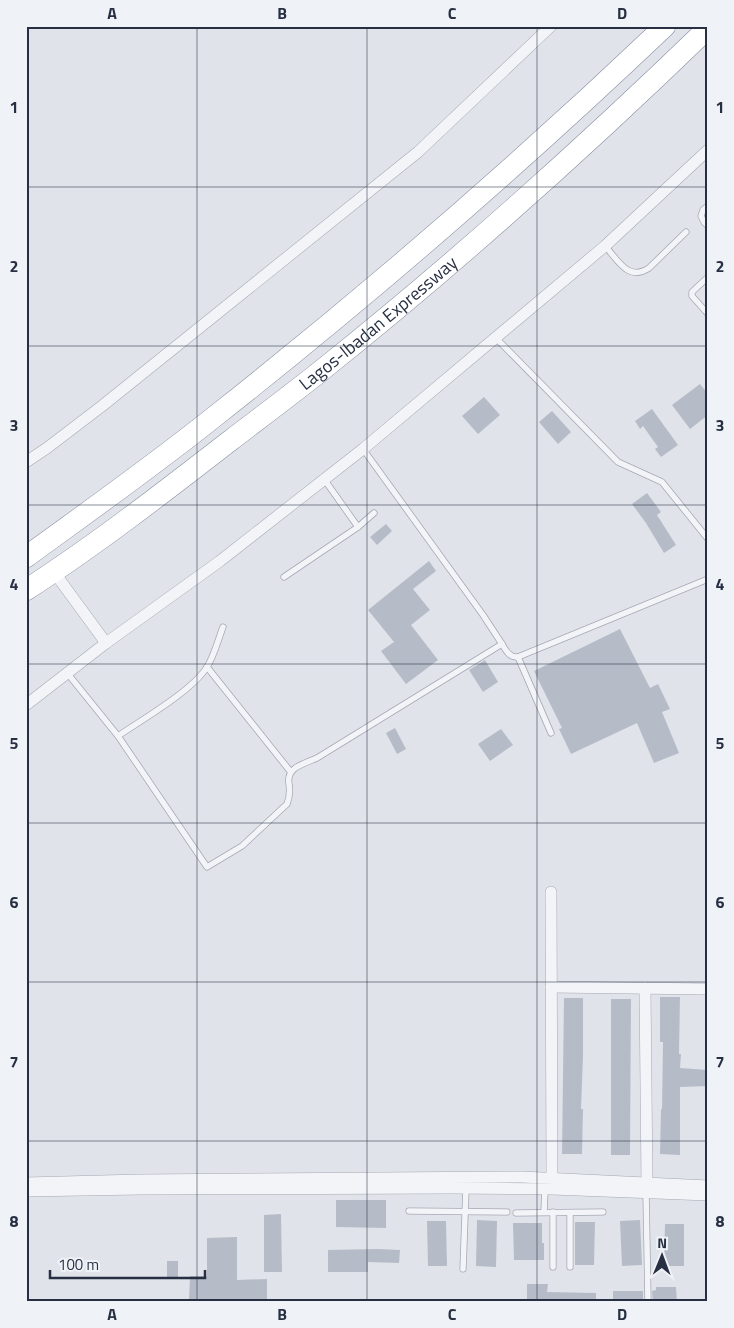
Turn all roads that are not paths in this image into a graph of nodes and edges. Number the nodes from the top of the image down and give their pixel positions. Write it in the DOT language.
graph roads {
  1 [pos="665,26"];
  2 [pos="550,27"];
  3 [pos="708,28"];
  4 [pos="708,150"];
  5 [pos="708,206"];
  6 [pos="708,226"];
  7 [pos="686,232"];
  8 [pos="605,246"];
  9 [pos="708,277"];
  10 [pos="708,314"];
  11 [pos="496,338"];
  12 [pos="363,449"];
  13 [pos="26,462"];
  14 [pos="324,479"];
  15 [pos="374,513"];
  16 [pos="358,526"];
  17 [pos="708,539"];
  18 [pos="26,557"];
  19 [pos="54,572"];
  20 [pos="284,578"];
  21 [pos="708,579"];
  22 [pos="26,590"];
  23 [pos="223,628"];
  24 [pos="106,643"];
  25 [pos="502,644"];
  26 [pos="518,657"];
  27 [pos="207,667"];
  28 [pos="68,674"];
  29 [pos="26,705"];
  30 [pos="551,732"];
  31 [pos="118,736"];
  32 [pos="290,771"];
  33 [pos="551,892"];
  34 [pos="551,987"];
  35 [pos="645,988"];
  36 [pos="708,990"];
  37 [pos="522,1177"];
  38 [pos="552,1177"];
  39 [pos="351,1183"];
  40 [pos="26,1184"];
  41 [pos="708,1186"];
  42 [pos="646,1187"];
  43 [pos="466,1189"];
  44 [pos="522,1189"];
  45 [pos="545,1189"];
  46 [pos="26,1191"];
  47 [pos="708,1194"];
  48 [pos="409,1211"];
  49 [pos="465,1211"];
  50 [pos="507,1212"];
  51 [pos="544,1212"];
  52 [pos="553,1212"];
  53 [pos="603,1212"];
  54 [pos="516,1213"];
  55 [pos="570,1213"];
  56 [pos="553,1267"];
  57 [pos="570,1267"];
  58 [pos="463,1269"];
  59 [pos="648,1302"];
  1 -- 18 [label="highway, Lagos-Ibadan Expressway"];
  2 -- 13 [label="street"];
  3 -- 19 [label="highway, Lagos-Ibadan Expressway"];
  4 -- 8 [label="street"];
  5 -- 6 [label="lane"];
  7 -- 8 [label="lane"];
  8 -- 11 [label="street"];
  9 -- 10 [label="lane"];
  11 -- 12 [label="street"];
  11 -- 17 [label="lane"];
  12 -- 14 [label="street"];
  12 -- 25 [label="lane"];
  14 -- 16 [label="lane"];
  14 -- 24 [label="street"];
  15 -- 16 [label="lane"];
  16 -- 20 [label="lane"];
  19 -- 22 [label="highway, Lagos-Ibadan Expressway"];
  19 -- 24 [label="street"];
  21 -- 26 [label="lane"];
  23 -- 27 [label="lane"];
  24 -- 28 [label="street"];
  25 -- 26 [label="lane"];
  25 -- 32 [label="lane"];
  26 -- 30 [label="lane"];
  27 -- 31 [label="lane"];
  27 -- 32 [label="lane"];
  28 -- 29 [label="street"];
  28 -- 31 [label="lane"];
  31 -- 32 [label="lane"];
  33 -- 34 [label="street"];
  34 -- 35 [label="street"];
  34 -- 38 [label="street"];
  35 -- 36 [label="street"];
  35 -- 42 [label="street"];
  37 -- 38 [label="street"];
  37 -- 39 [label="street"];
  37 -- 44 [label="street"];
  38 -- 42 [label="street"];
  39 -- 40 [label="street"];
  39 -- 43 [label="street"];
  39 -- 46 [label="street"];
  41 -- 42 [label="street"];
  42 -- 45 [label="street"];
  42 -- 47 [label="street"];
  42 -- 59 [label="lane"];
  43 -- 44 [label="street"];
  43 -- 49 [label="lane"];
  44 -- 45 [label="street"];
  45 -- 51 [label="lane"];
  48 -- 49 [label="lane"];
  49 -- 50 [label="lane"];
  49 -- 58 [label="lane"];
  51 -- 52 [label="lane"];
  51 -- 54 [label="lane"];
  52 -- 55 [label="lane"];
  52 -- 56 [label="lane"];
  53 -- 55 [label="lane"];
  55 -- 57 [label="lane"];
}
